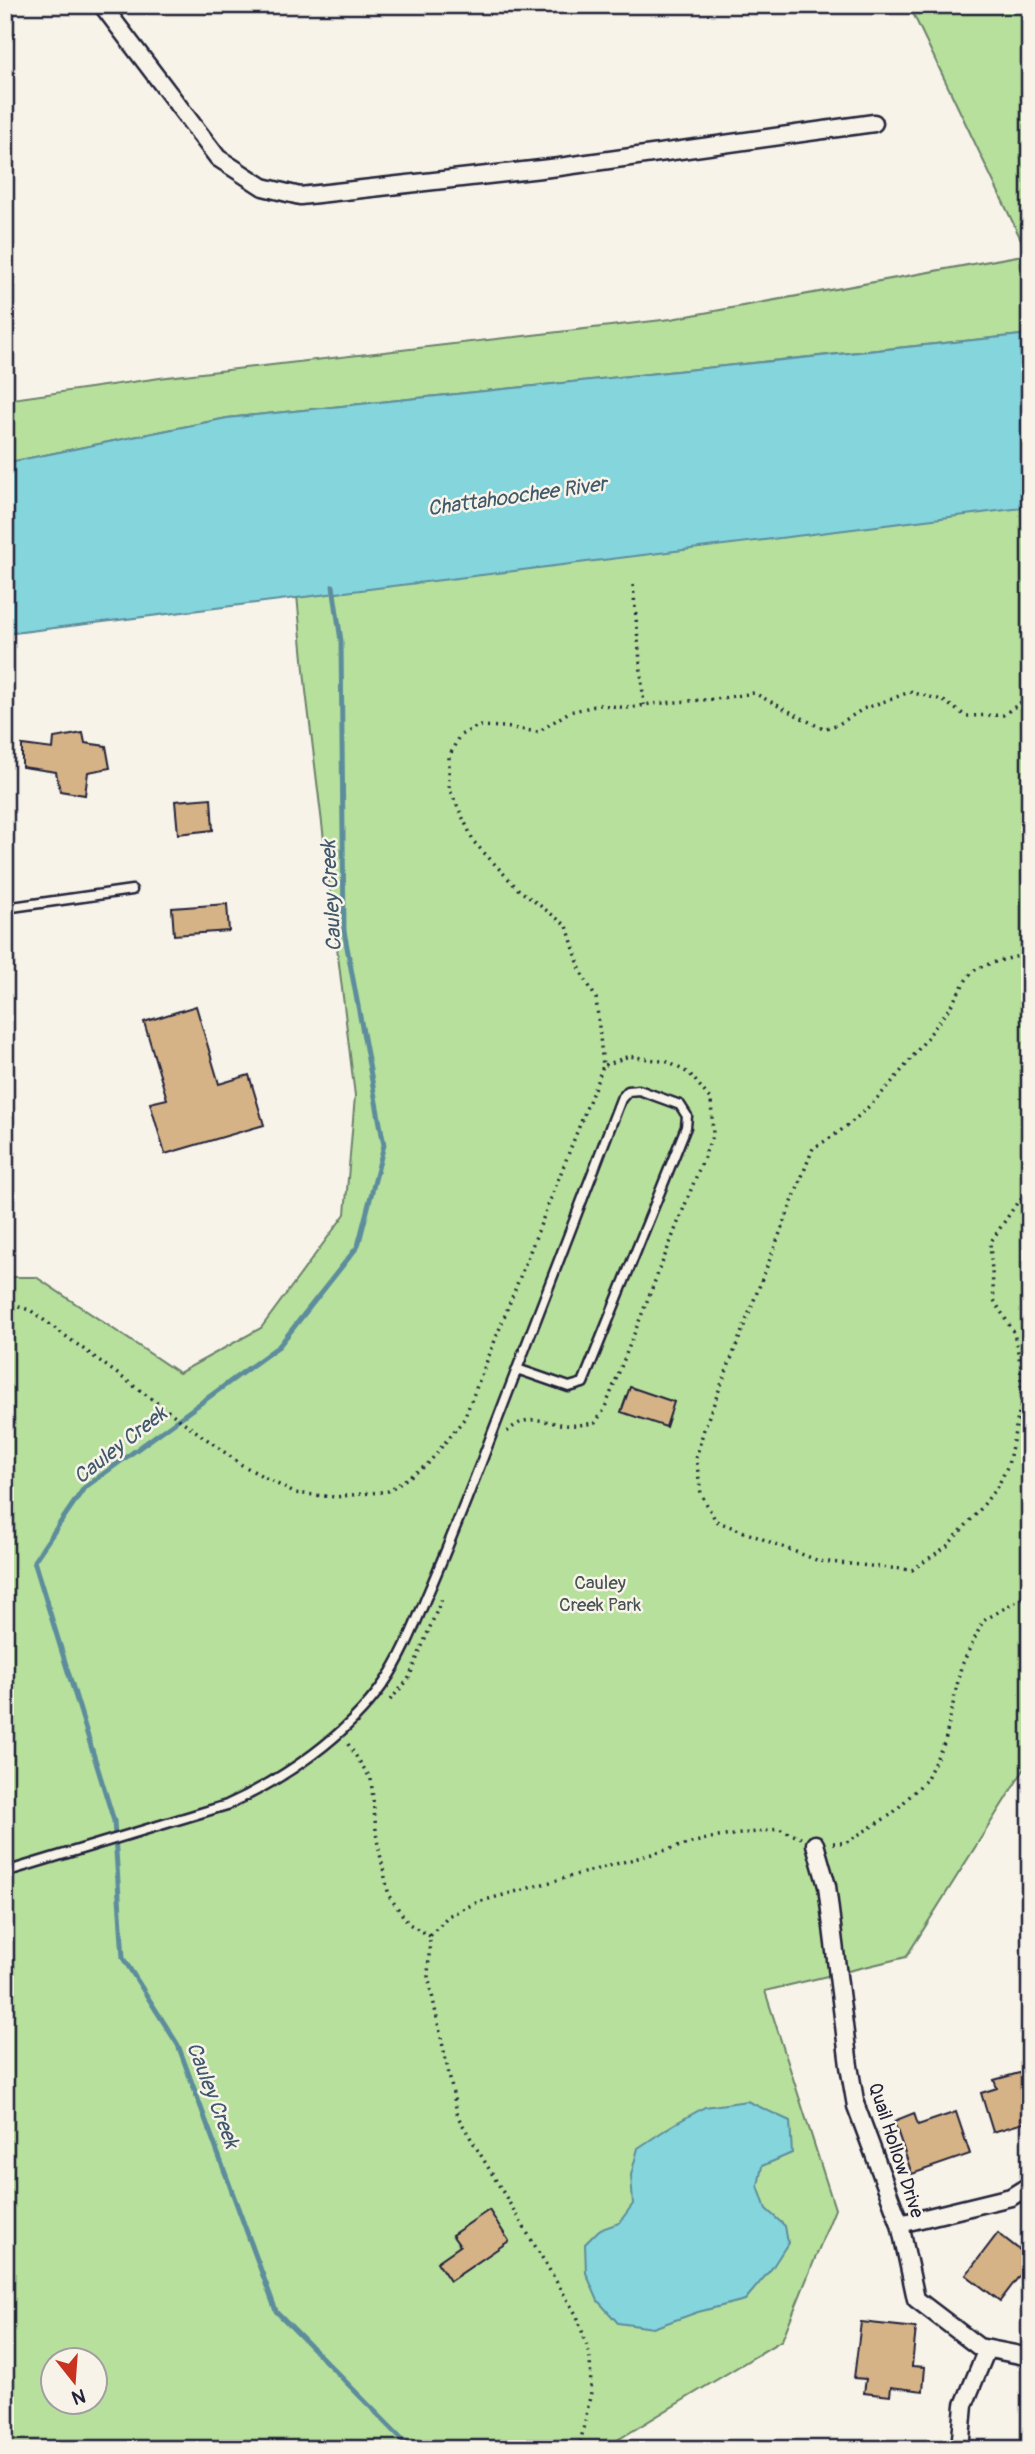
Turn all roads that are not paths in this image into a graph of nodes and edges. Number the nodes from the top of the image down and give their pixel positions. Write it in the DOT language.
graph roads {
  1 [pos="102,5"];
  2 [pos="874,124"];
  3 [pos="132,890"];
  4 [pos="5,908"];
  5 [pos="517,1369"];
  6 [pos="815,1843"];
  7 [pos="5,1872"];
  8 [pos="1030,2185"];
  9 [pos="900,2224"];
  10 [pos="987,2349"];
  11 [pos="1030,2357"];
  12 [pos="960,2449"];
  1 -- 2 [label="street"];
  3 -- 4 [label="lane"];
  5 -- 5 [label="lane"];
  5 -- 7 [label="lane"];
  6 -- 9 [label="street, Quail Hollow Drive"];
  8 -- 9 [label="street"];
  9 -- 10 [label="street, Quail Hollow Drive"];
  10 -- 11 [label="street, Quail Hollow Drive"];
  10 -- 12 [label="street"];
}
